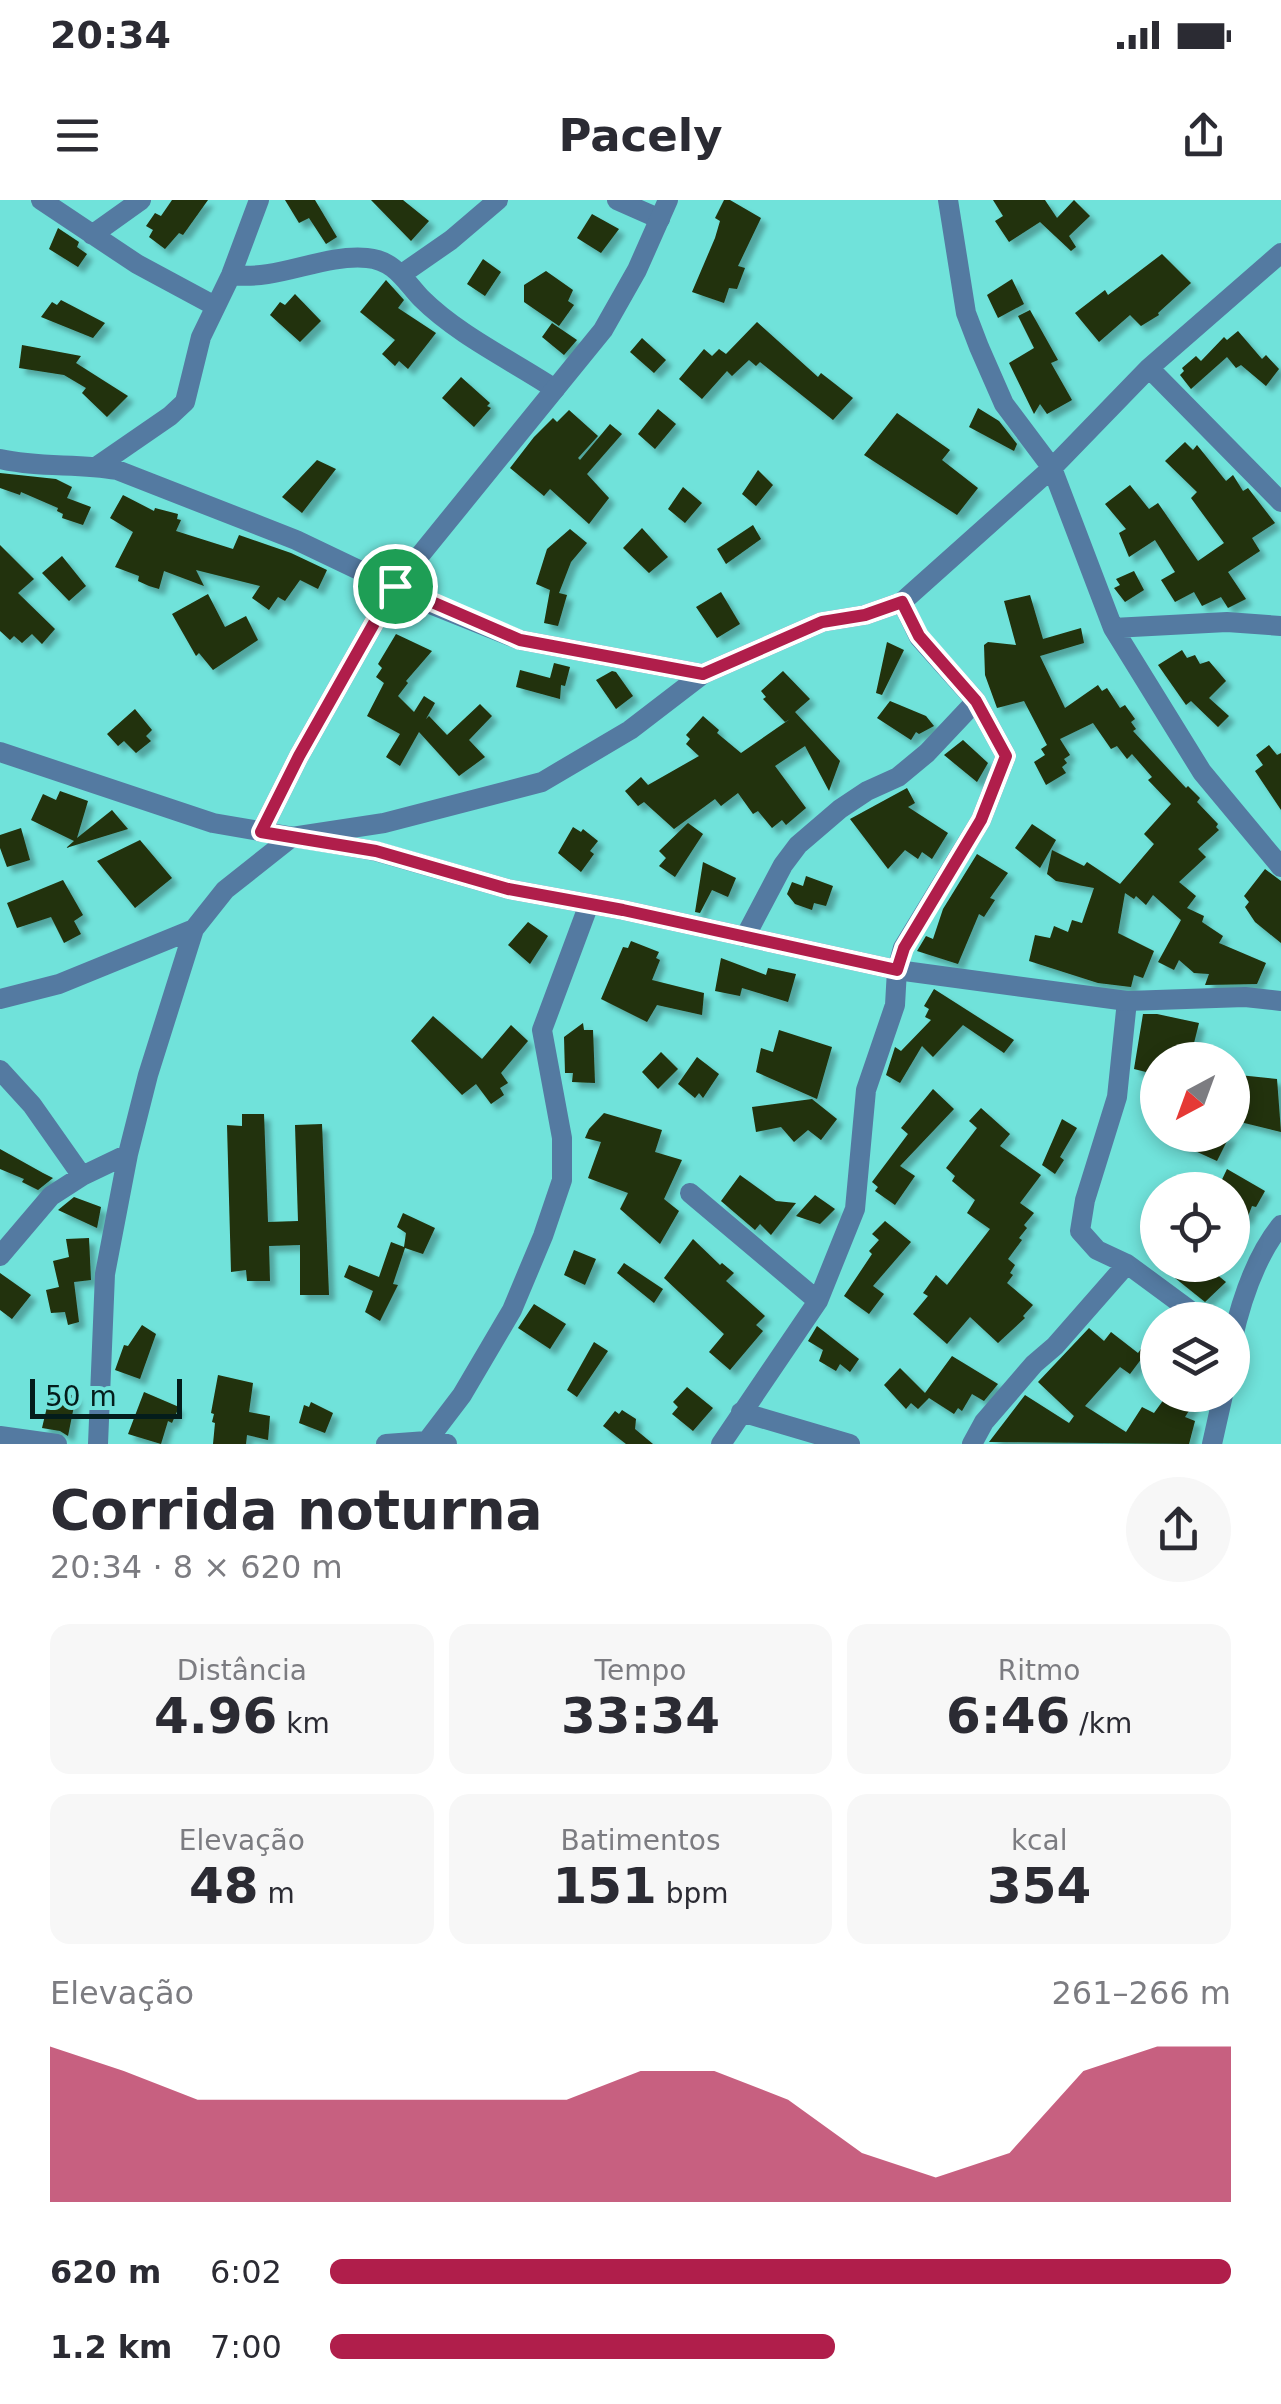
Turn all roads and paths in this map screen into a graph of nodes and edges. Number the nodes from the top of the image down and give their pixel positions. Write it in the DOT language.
graph roads {
  1 [pos="42,200"];
  2 [pos="141,200"];
  3 [pos="259,200"];
  4 [pos="498,200"];
  5 [pos="617,200"];
  6 [pos="952,202"];
  7 [pos="664,210"];
  8 [pos="92,235"];
  9 [pos="1281,253"];
  10 [pos="402,274"];
  11 [pos="230,275"];
  12 [pos="215,306"];
  13 [pos="1149,368"];
  14 [pos="555,389"];
  15 [pos="0,459"];
  16 [pos="96,466"];
  17 [pos="1052,468"];
  18 [pos="1281,502"];
  19 [pos="395,586"];
  20 [pos="902,602"];
  21 [pos="1281,626"];
  22 [pos="1113,628"];
  23 [pos="703,674"];
  24 [pos="976,701"];
  25 [pos="0,752"];
  26 [pos="261,832"];
  27 [pos="292,837"];
  28 [pos="1281,867"];
  29 [pos="589,904"];
  30 [pos="194,928"];
  31 [pos="745,937"];
  32 [pos="897,970"];
  33 [pos="0,999"];
  34 [pos="1127,1001"];
  35 [pos="1281,1001"];
  36 [pos="0,1070"];
  37 [pos="128,1154"];
  38 [pos="82,1176"];
  39 [pos="690,1193"];
  40 [pos="1281,1225"];
  41 [pos="0,1256"];
  42 [pos="1127,1264"];
  43 [pos="818,1300"];
  44 [pos="1178,1302"];
  45 [pos="1242,1302"];
  46 [pos="741,1412"];
  47 [pos="1219,1412"];
  48 [pos="0,1436"];
  49 [pos="437,1442"];
  50 [pos="57,1444"];
  51 [pos="98,1444"];
  52 [pos="386,1444"];
  53 [pos="722,1444"];
  54 [pos="850,1444"];
  55 [pos="972,1444"];
  56 [pos="1212,1444"];
  1 -- 8 [label="street"];
  2 -- 8 [label="street"];
  3 -- 11 [label="street"];
  4 -- 10 [label="street"];
  5 -- 7 [label="street"];
  6 -- 17 [label="street"];
  7 -- 14 [label="street"];
  8 -- 12 [label="street"];
  9 -- 13 [label="street"];
  10 -- 11 [label="street"];
  10 -- 14 [label="street"];
  11 -- 12 [label="street"];
  12 -- 16 [label="street"];
  13 -- 17 [label="street"];
  13 -- 18 [label="street"];
  14 -- 19 [label="street"];
  15 -- 16 [label="street"];
  16 -- 19 [label="street"];
  17 -- 20 [label="street"];
  17 -- 22 [label="street"];
  19 -- 23 [label="street"];
  19 -- 26 [label="street"];
  20 -- 23 [label="street"];
  20 -- 24 [label="street"];
  21 -- 22 [label="street"];
  22 -- 28 [label="street"];
  23 -- 27 [label="street"];
  24 -- 31 [label="street"];
  24 -- 32 [label="street"];
  25 -- 26 [label="street"];
  26 -- 27 [label="street"];
  27 -- 29 [label="street"];
  27 -- 30 [label="street"];
  29 -- 31 [label="street"];
  29 -- 49 [label="street"];
  30 -- 33 [label="street"];
  30 -- 37 [label="street"];
  31 -- 32 [label="street"];
  32 -- 34 [label="street"];
  32 -- 43 [label="street"];
  34 -- 35 [label="street"];
  34 -- 42 [label="street"];
  36 -- 38 [label="street"];
  37 -- 38 [label="street"];
  37 -- 51 [label="street"];
  38 -- 41 [label="street"];
  39 -- 43 [label="street"];
  40 -- 45 [label="street"];
  42 -- 44 [label="street"];
  42 -- 55 [label="street"];
  43 -- 46 [label="street"];
  46 -- 53 [label="street"];
  46 -- 54 [label="street"];
  47 -- 56 [label="street"];
  48 -- 50 [label="street"];
  49 -- 52 [label="street"];
}
